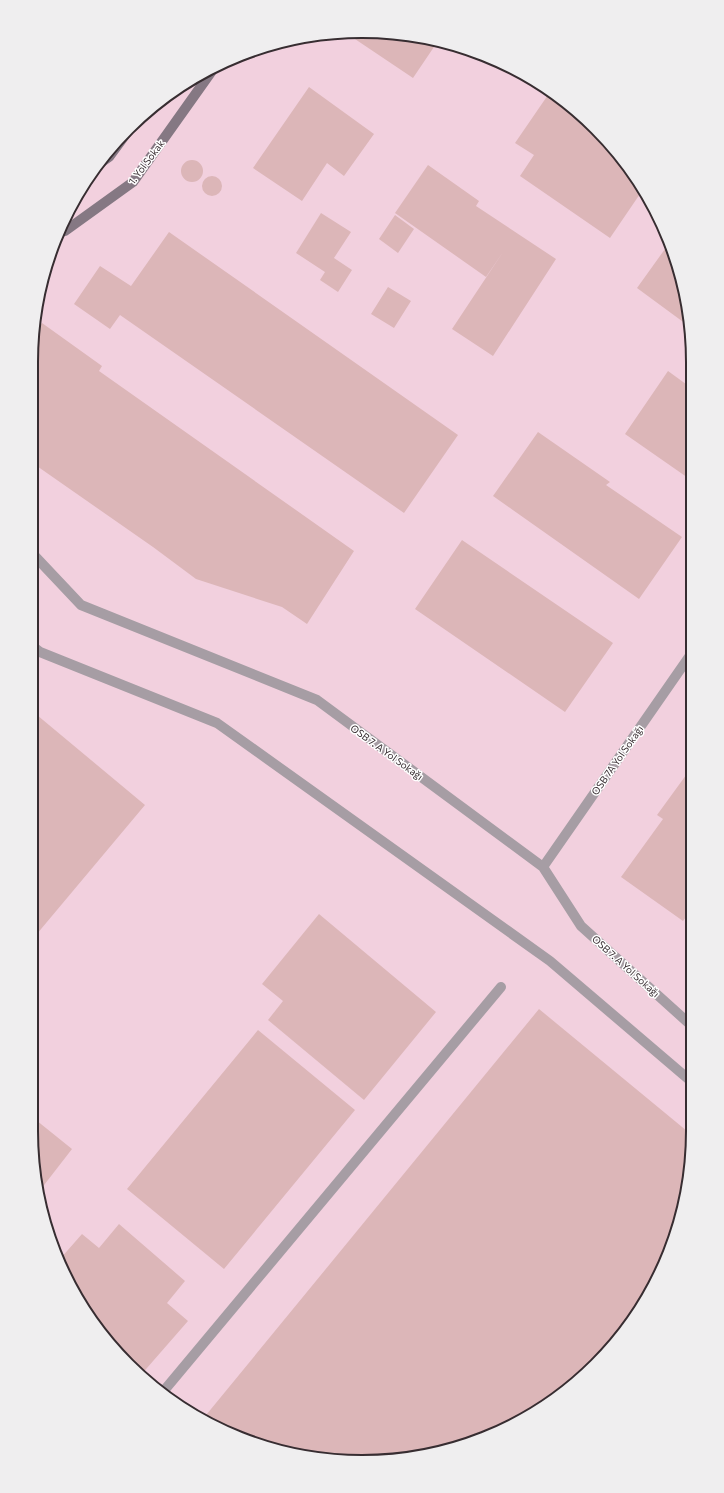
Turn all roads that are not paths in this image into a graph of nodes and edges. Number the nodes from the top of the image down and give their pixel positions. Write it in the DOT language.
graph roads {
  1 [pos="208,77"];
  2 [pos="67,229"];
  3 [pos="38,559"];
  4 [pos="38,650"];
  5 [pos="686,661"];
  6 [pos="543,866"];
  7 [pos="501,987"];
  8 [pos="686,1020"];
  9 [pos="686,1077"];
  10 [pos="166,1389"];
  1 -- 2 [label="street, 1. Yol Sokak"];
  3 -- 6 [label="street, OSB 7. A Yol Sokağı"];
  4 -- 9 [label="street"];
  5 -- 6 [label="street, OSB 7A Yol Sokağı"];
  6 -- 8 [label="street, OSB 7. A Yol Sokağı"];
  7 -- 10 [label="street"];
}
